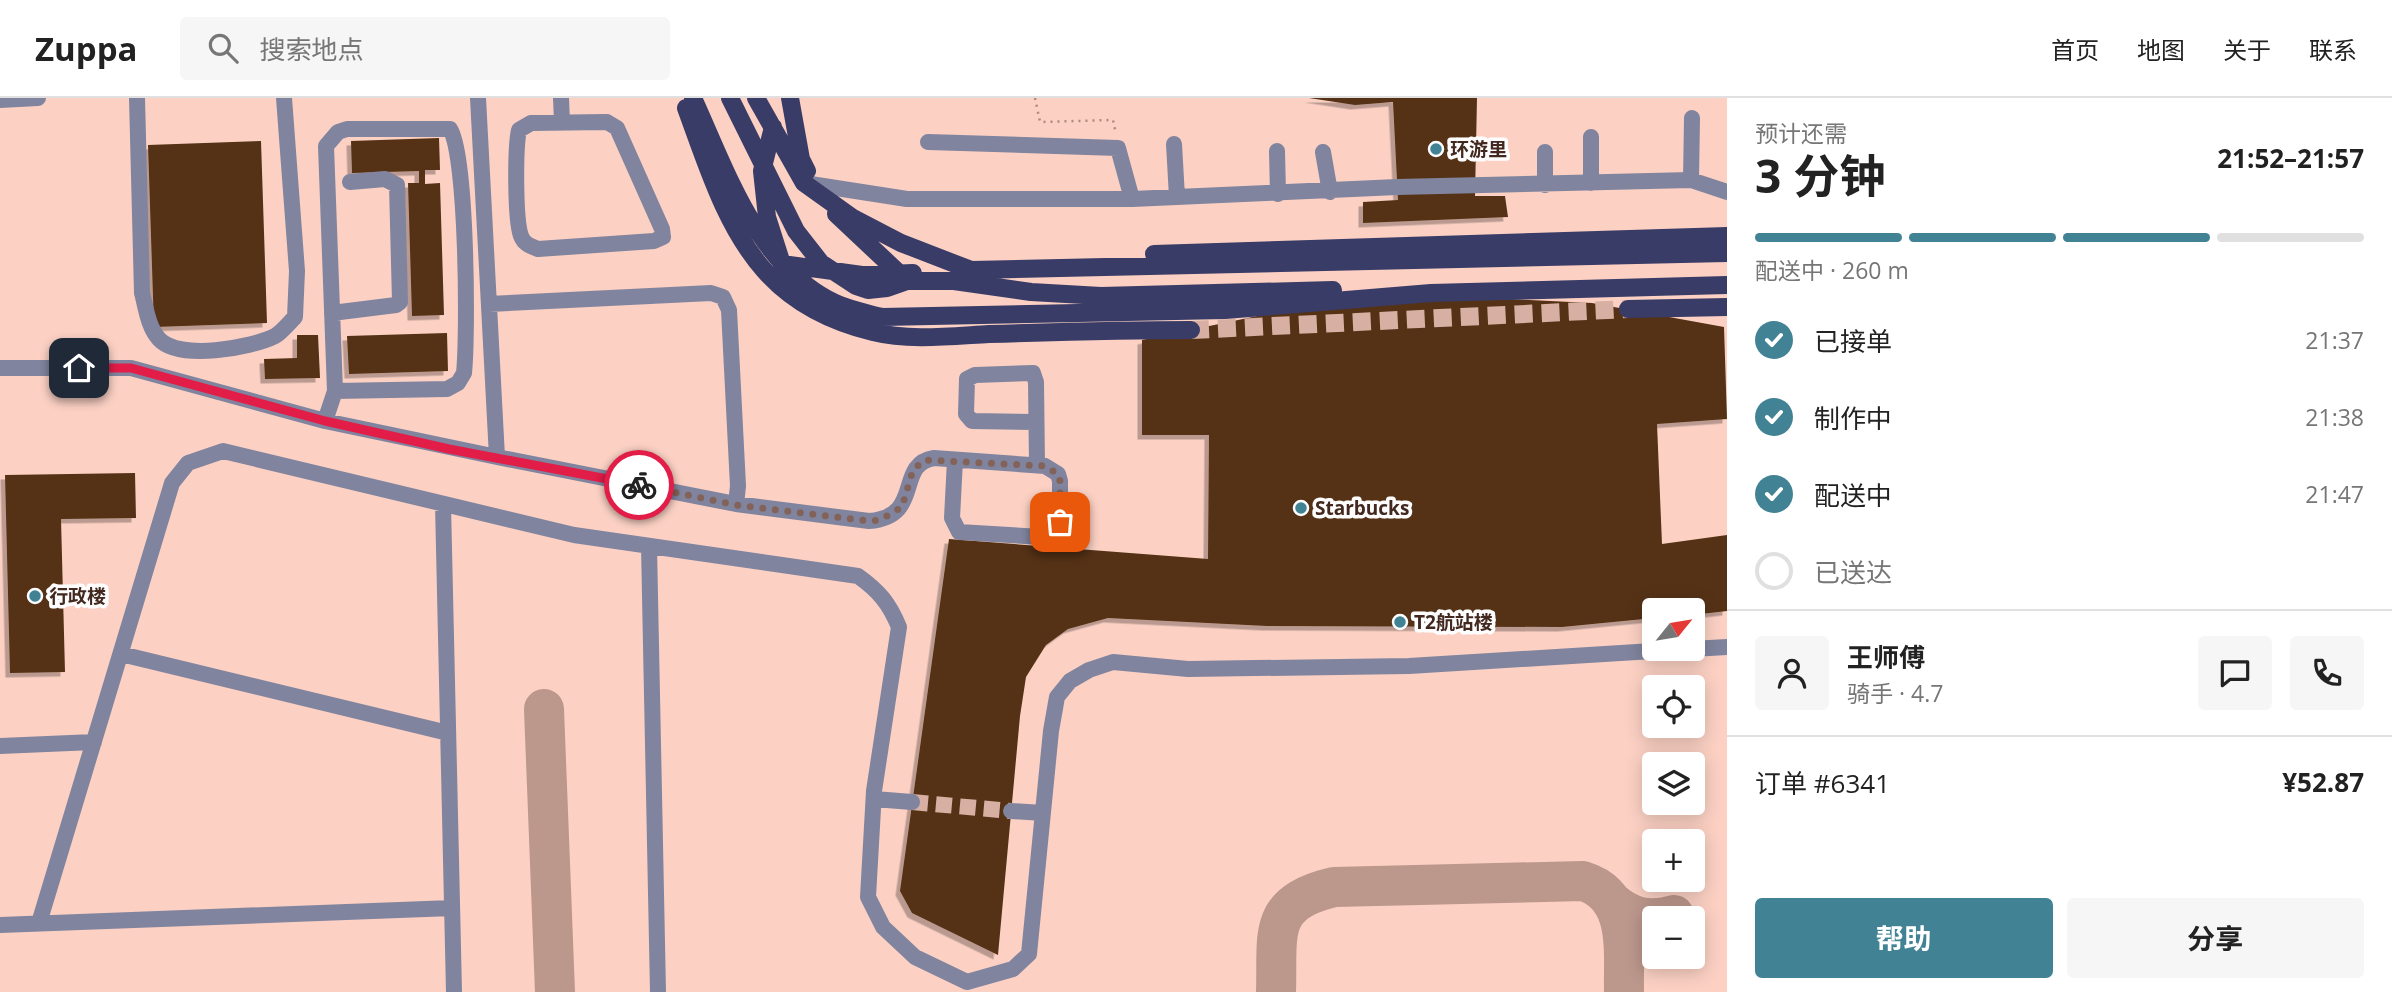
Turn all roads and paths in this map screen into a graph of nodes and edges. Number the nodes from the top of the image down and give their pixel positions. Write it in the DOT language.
graph roads {
  1 [pos="38,98"];
  2 [pos="137,98"];
  3 [pos="284,98"];
  4 [pos="478,98"];
  5 [pos="561,98"];
  6 [pos="683,98"];
  7 [pos="693,98"];
  8 [pos="730,98"];
  9 [pos="756,98"];
  10 [pos="790,98"];
  11 [pos="1035,98"];
  12 [pos="0,100"];
  13 [pos="1692,118"];
  14 [pos="562,122"];
  15 [pos="773,127"];
  16 [pos="1591,137"];
  17 [pos="928,142"];
  18 [pos="1174,144"];
  19 [pos="1118,148"];
  20 [pos="1277,151"];
  21 [pos="1323,152"];
  22 [pos="1545,152"];
  23 [pos="1692,180"];
  24 [pos="351,182"];
  25 [pos="804,183"];
  26 [pos="1591,183"];
  27 [pos="1545,185"];
  28 [pos="1722,187"];
  29 [pos="1330,192"];
  30 [pos="1278,194"];
  31 [pos="1177,197"];
  32 [pos="1132,199"];
  33 [pos="1727,236"];
  34 [pos="1727,253"];
  35 [pos="782,264"];
  36 [pos="971,270"];
  37 [pos="1727,277"];
  38 [pos="907,281"];
  39 [pos="954,281"];
  40 [pos="1727,285"];
  41 [pos="489,304"];
  42 [pos="1727,307"];
  43 [pos="1628,309"];
  44 [pos="332,313"];
  45 [pos="1191,330"];
  46 [pos="0,368"];
  47 [pos="335,391"];
  48 [pos="325,421"];
  49 [pos="1035,422"];
  50 [pos="497,457"];
  51 [pos="955,460"];
  52 [pos="1037,465"];
  53 [pos="443,504"];
  54 [pos="736,505"];
  55 [pos="649,546"];
  56 [pos="1727,647"];
  57 [pos="1705,648"];
  58 [pos="1642,652"];
  59 [pos="121,654"];
  60 [pos="448,733"];
  61 [pos="94,742"];
  62 [pos="0,746"];
  63 [pos="874,799"];
  64 [pos="912,802"];
  65 [pos="1011,811"];
  66 [pos="1043,813"];
  67 [pos="452,908"];
  68 [pos="39,923"];
  69 [pos="0,925"];
  70 [pos="454,992"];
  71 [pos="658,992"];
  1 -- 12 [label="street"];
  2 -- 3 [label="street"];
  4 -- 41 [label="street"];
  5 -- 14 [label="street"];
  6 -- 45 [label="main road"];
  7 -- 35 [label="main road"];
  8 -- 38 [label="main road"];
  9 -- 15 [label="main road"];
  10 -- 38 [label="main road"];
  11 -- 19 [label="path"];
  13 -- 23 [label="street"];
  14 -- 14 [label="street"];
  15 -- 25 [label="main road"];
  15 -- 35 [label="main road"];
  16 -- 26 [label="street"];
  17 -- 19 [label="street"];
  18 -- 31 [label="street"];
  19 -- 32 [label="street"];
  20 -- 30 [label="street"];
  21 -- 29 [label="street"];
  22 -- 27 [label="street"];
  23 -- 26 [label="street"];
  23 -- 28 [label="street"];
  24 -- 44 [label="street"];
  25 -- 32 [label="street"];
  25 -- 36 [label="main road"];
  26 -- 27 [label="street"];
  27 -- 29 [label="street"];
  29 -- 30 [label="street"];
  30 -- 31 [label="street"];
  31 -- 32 [label="street"];
  33 -- 39 [label="main road"];
  34 -- 36 [label="main road"];
  35 -- 36 [label="main road"];
  35 -- 40 [label="main road"];
  37 -- 39 [label="main road"];
  38 -- 39 [label="main road"];
  41 -- 50 [label="street"];
  41 -- 54 [label="street"];
  42 -- 43 [label="main road"];
  44 -- 47 [label="street"];
  44 -- 47 [label="street"];
  46 -- 48 [label="street"];
  47 -- 48 [label="street"];
  48 -- 50 [label="street"];
  49 -- 49 [label="street"];
  49 -- 52 [label="street"];
  50 -- 54 [label="street"];
  51 -- 52 [label="street"];
  51 -- 52 [label="street"];
  51 -- 54 [label="street"];
  53 -- 55 [label="street"];
  53 -- 59 [label="street"];
  53 -- 60 [label="street"];
  55 -- 63 [label="street"];
  55 -- 71 [label="street"];
  56 -- 57 [label="street"];
  58 -- 66 [label="street"];
  59 -- 60 [label="street"];
  59 -- 61 [label="street"];
  60 -- 67 [label="street"];
  61 -- 62 [label="street"];
  61 -- 68 [label="street"];
  63 -- 64 [label="street"];
  63 -- 66 [label="street"];
  65 -- 66 [label="street"];
  67 -- 68 [label="street"];
  67 -- 70 [label="street"];
  68 -- 69 [label="street"];
}
